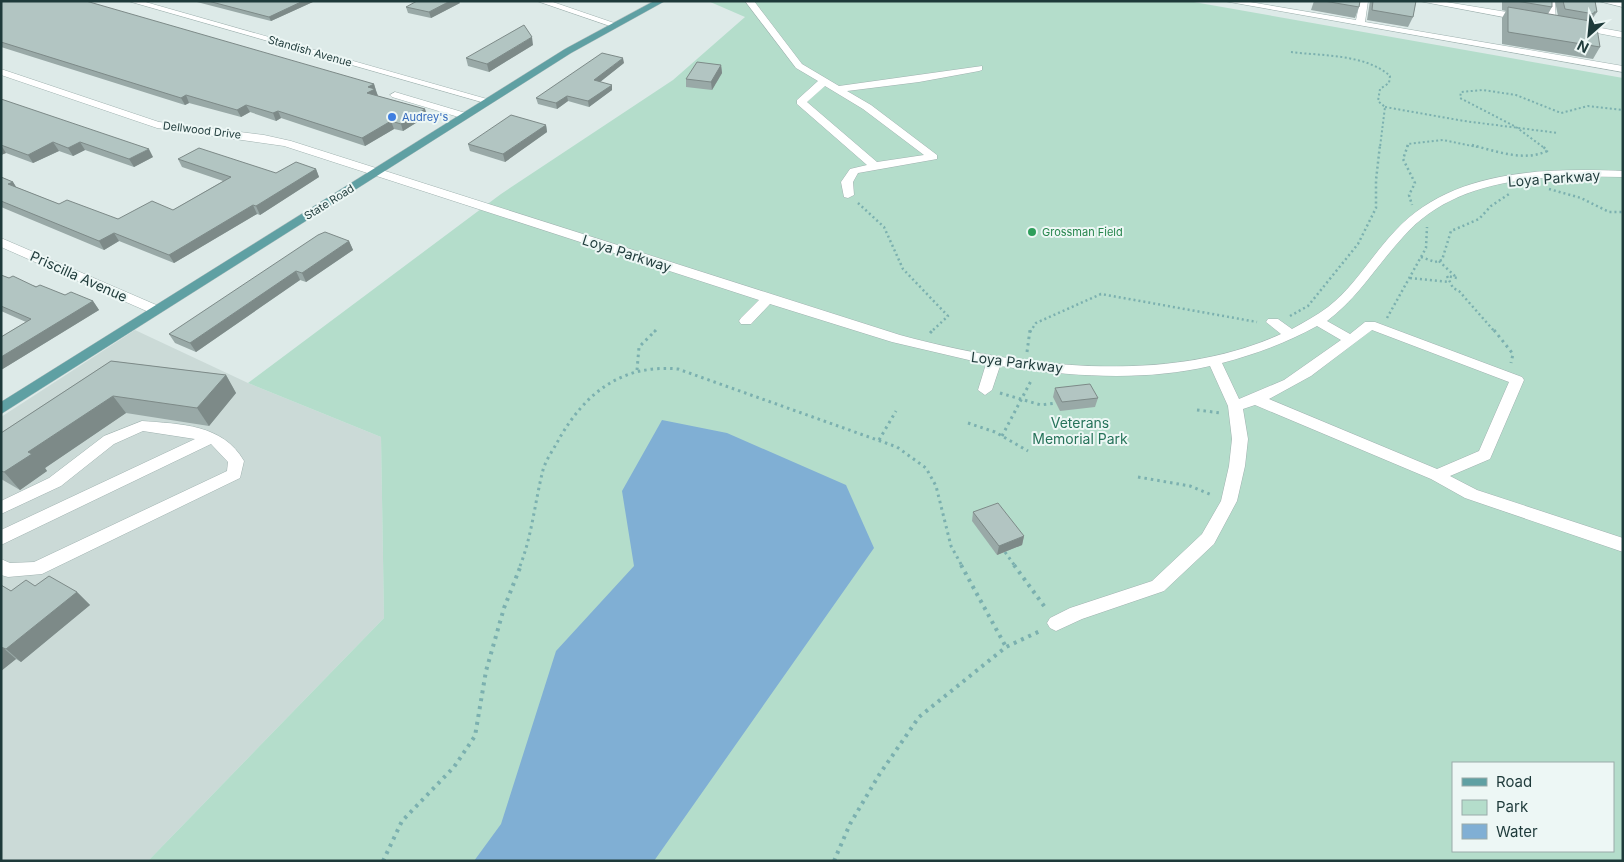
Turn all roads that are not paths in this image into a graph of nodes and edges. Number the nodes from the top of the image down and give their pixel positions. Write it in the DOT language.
graph roads {
  1 [pos="132,1"];
  2 [pos="541,1"];
  3 [pos="661,1"];
  4 [pos="749,1"];
  5 [pos="1228,1"];
  6 [pos="1364,1"];
  7 [pos="1422,1"];
  8 [pos="1551,1"];
  9 [pos="1602,1"];
  10 [pos="1623,4"];
  11 [pos="1553,23"];
  12 [pos="1360,24"];
  13 [pos="616,25"];
  14 [pos="1623,35"];
  15 [pos="980,68"];
  16 [pos="1623,69"];
  17 [pos="1,72"];
  18 [pos="825,80"];
  19 [pos="434,86"];
  20 [pos="839,89"];
  21 [pos="395,95"];
  22 [pos="409,100"];
  23 [pos="489,101"];
  24 [pos="465,116"];
  25 [pos="875,166"];
  26 [pos="376,173"];
  27 [pos="1623,174"];
  28 [pos="848,195"];
  29 [pos="1,242"];
  30 [pos="767,299"];
  31 [pos="156,310"];
  32 [pos="746,321"];
  33 [pos="1317,321"];
  34 [pos="1273,322"];
  35 [pos="1292,335"];
  36 [pos="1350,340"];
  37 [pos="1214,360"];
  38 [pos="994,362"];
  39 [pos="985,390"];
  40 [pos="1257,400"];
  41 [pos="1235,406"];
  42 [pos="1,409"];
  43 [pos="212,437"];
  44 [pos="1438,474"];
  45 [pos="1,508"];
  46 [pos="1,538"];
  47 [pos="1623,545"];
  48 [pos="1,566"];
  49 [pos="1056,623"];
  1 -- 19 [label="street, Standish Avenue"];
  2 -- 13 [label="street"];
  3 -- 13 [label="main road, State Road"];
  4 -- 18 [label="street"];
  5 -- 12 [label="street"];
  6 -- 12 [label="street"];
  7 -- 11 [label="street"];
  8 -- 11 [label="street"];
  9 -- 10 [label="street"];
  11 -- 14 [label="street"];
  12 -- 16 [label="street"];
  13 -- 23 [label="main road, State Road"];
  15 -- 20 [label="street"];
  17 -- 26 [label="street, Dellwood Drive"];
  18 -- 20 [label="street"];
  18 -- 25 [label="street"];
  19 -- 22 [label="street"];
  19 -- 23 [label="street, Standish Avenue"];
  20 -- 25 [label="street"];
  21 -- 22 [label="street"];
  22 -- 24 [label="street"];
  23 -- 24 [label="main road, State Road"];
  24 -- 26 [label="main road, State Road"];
  25 -- 28 [label="street"];
  26 -- 30 [label="street, Loya Parkway"];
  26 -- 31 [label="main road, State Road"];
  27 -- 33 [label="street, Loya Parkway"];
  29 -- 31 [label="street, Priscilla Avenue"];
  30 -- 32 [label="street"];
  30 -- 38 [label="street, Loya Parkway"];
  31 -- 42 [label="main road, State Road"];
  33 -- 35 [label="street, Loya Parkway"];
  33 -- 36 [label="street"];
  34 -- 35 [label="street"];
  35 -- 37 [label="street, Loya Parkway"];
  36 -- 40 [label="street"];
  36 -- 44 [label="street"];
  37 -- 38 [label="street, Loya Parkway"];
  37 -- 41 [label="street"];
  38 -- 39 [label="street"];
  40 -- 41 [label="street"];
  40 -- 44 [label="street"];
  41 -- 49 [label="street"];
  43 -- 45 [label="street"];
  43 -- 46 [label="street"];
  43 -- 48 [label="street"];
  44 -- 47 [label="street"];
}
